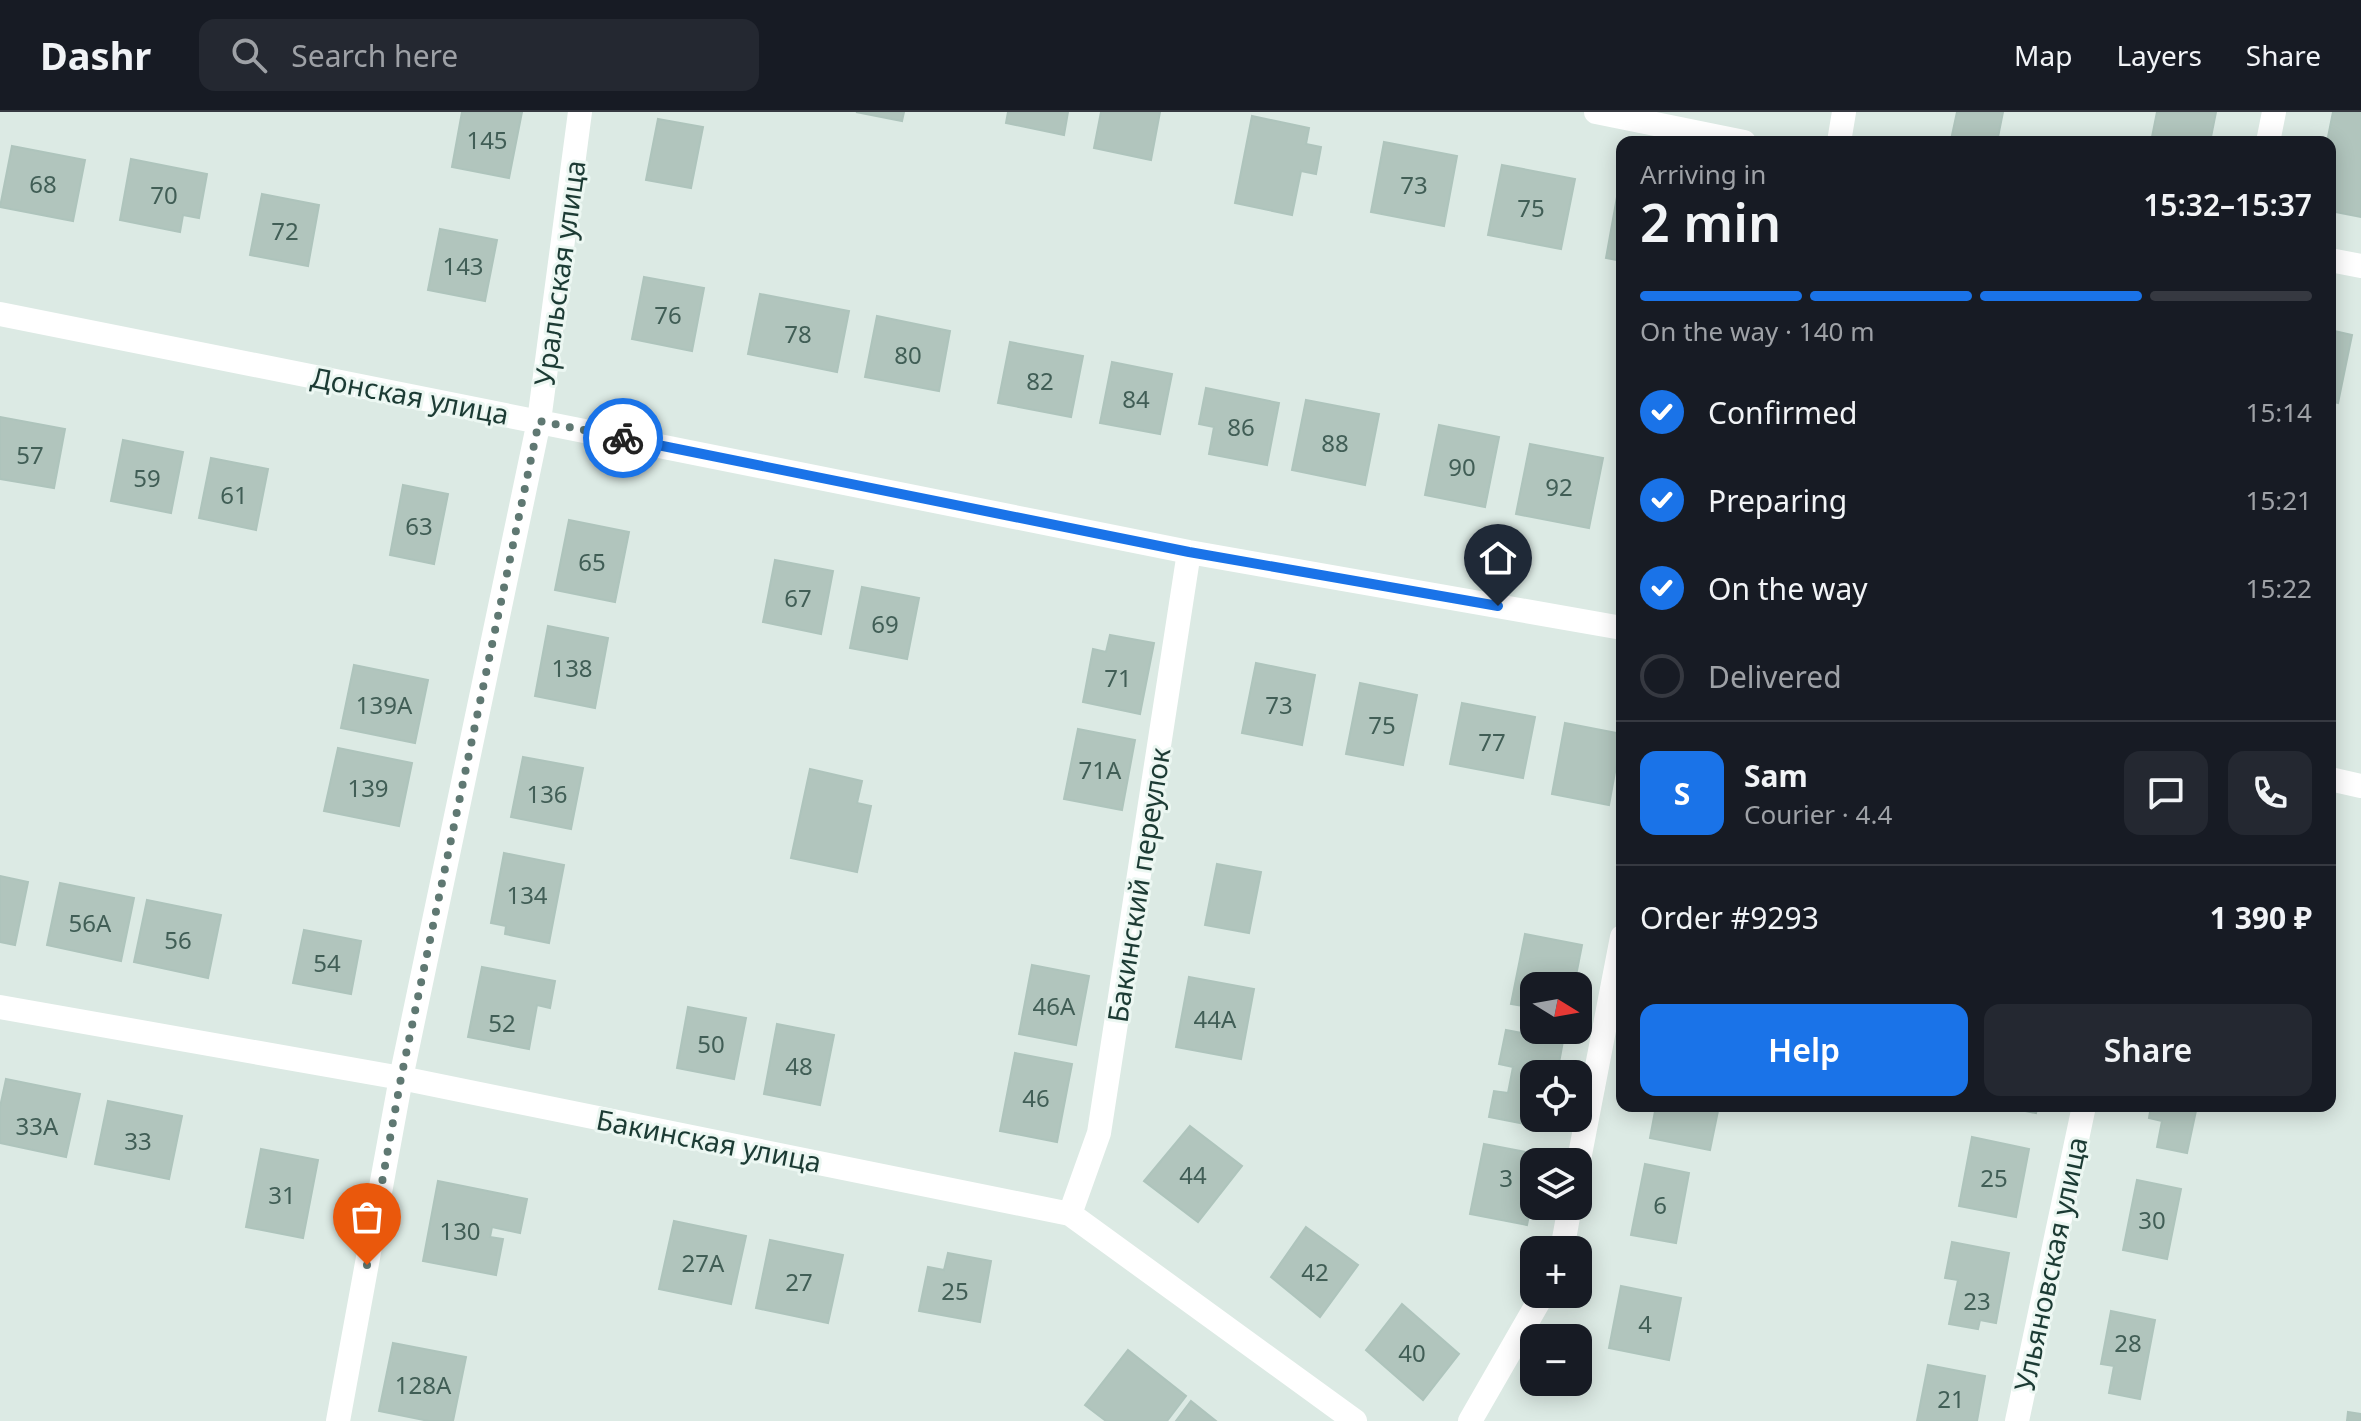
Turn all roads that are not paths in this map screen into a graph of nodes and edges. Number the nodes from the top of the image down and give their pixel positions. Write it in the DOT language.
graph roads {
  1 [pos="580,112"];
  2 [pos="1596,112"];
  3 [pos="1844,112"];
  4 [pos="2274,112"];
  5 [pos="1714,136"];
  6 [pos="1840,136"];
  7 [pos="2269,136"];
  8 [pos="2336,261"];
  9 [pos="2361,266"];
  10 [pos="0,314"];
  11 [pos="539,421"];
  12 [pos="1189,552"];
  13 [pos="1616,627"];
  14 [pos="2336,780"];
  15 [pos="2361,786"];
  16 [pos="1616,968"];
  17 [pos="0,1007"];
  18 [pos="401,1078"];
  19 [pos="2083,1112"];
  20 [pos="1581,1148"];
  21 [pos="1070,1214"];
  22 [pos="1535,1308"];
  23 [pos="338,1421"];
  24 [pos="1355,1421"];
  25 [pos="1470,1421"];
  26 [pos="2017,1421"];
  1 -- 11 [label="street, Уральская улица"];
  2 -- 5 [label="street"];
  3 -- 6 [label="street"];
  4 -- 7 [label="street"];
  8 -- 9 [label="street"];
  10 -- 11 [label="street, Донская улица"];
  11 -- 12 [label="street, Донская улица"];
  11 -- 18 [label="street, Уральская улица"];
  12 -- 13 [label="street, Донская улица"];
  12 -- 21 [label="street, Бакинский переулок"];
  14 -- 15 [label="street"];
  16 -- 20 [label="street"];
  17 -- 18 [label="street, Бакинская улица"];
  18 -- 21 [label="street, Бакинская улица"];
  18 -- 23 [label="street, Уральская улица"];
  19 -- 26 [label="street, Ульяновская улица"];
  21 -- 24 [label="street, Бакинская улица"];
  22 -- 25 [label="street"];
}
